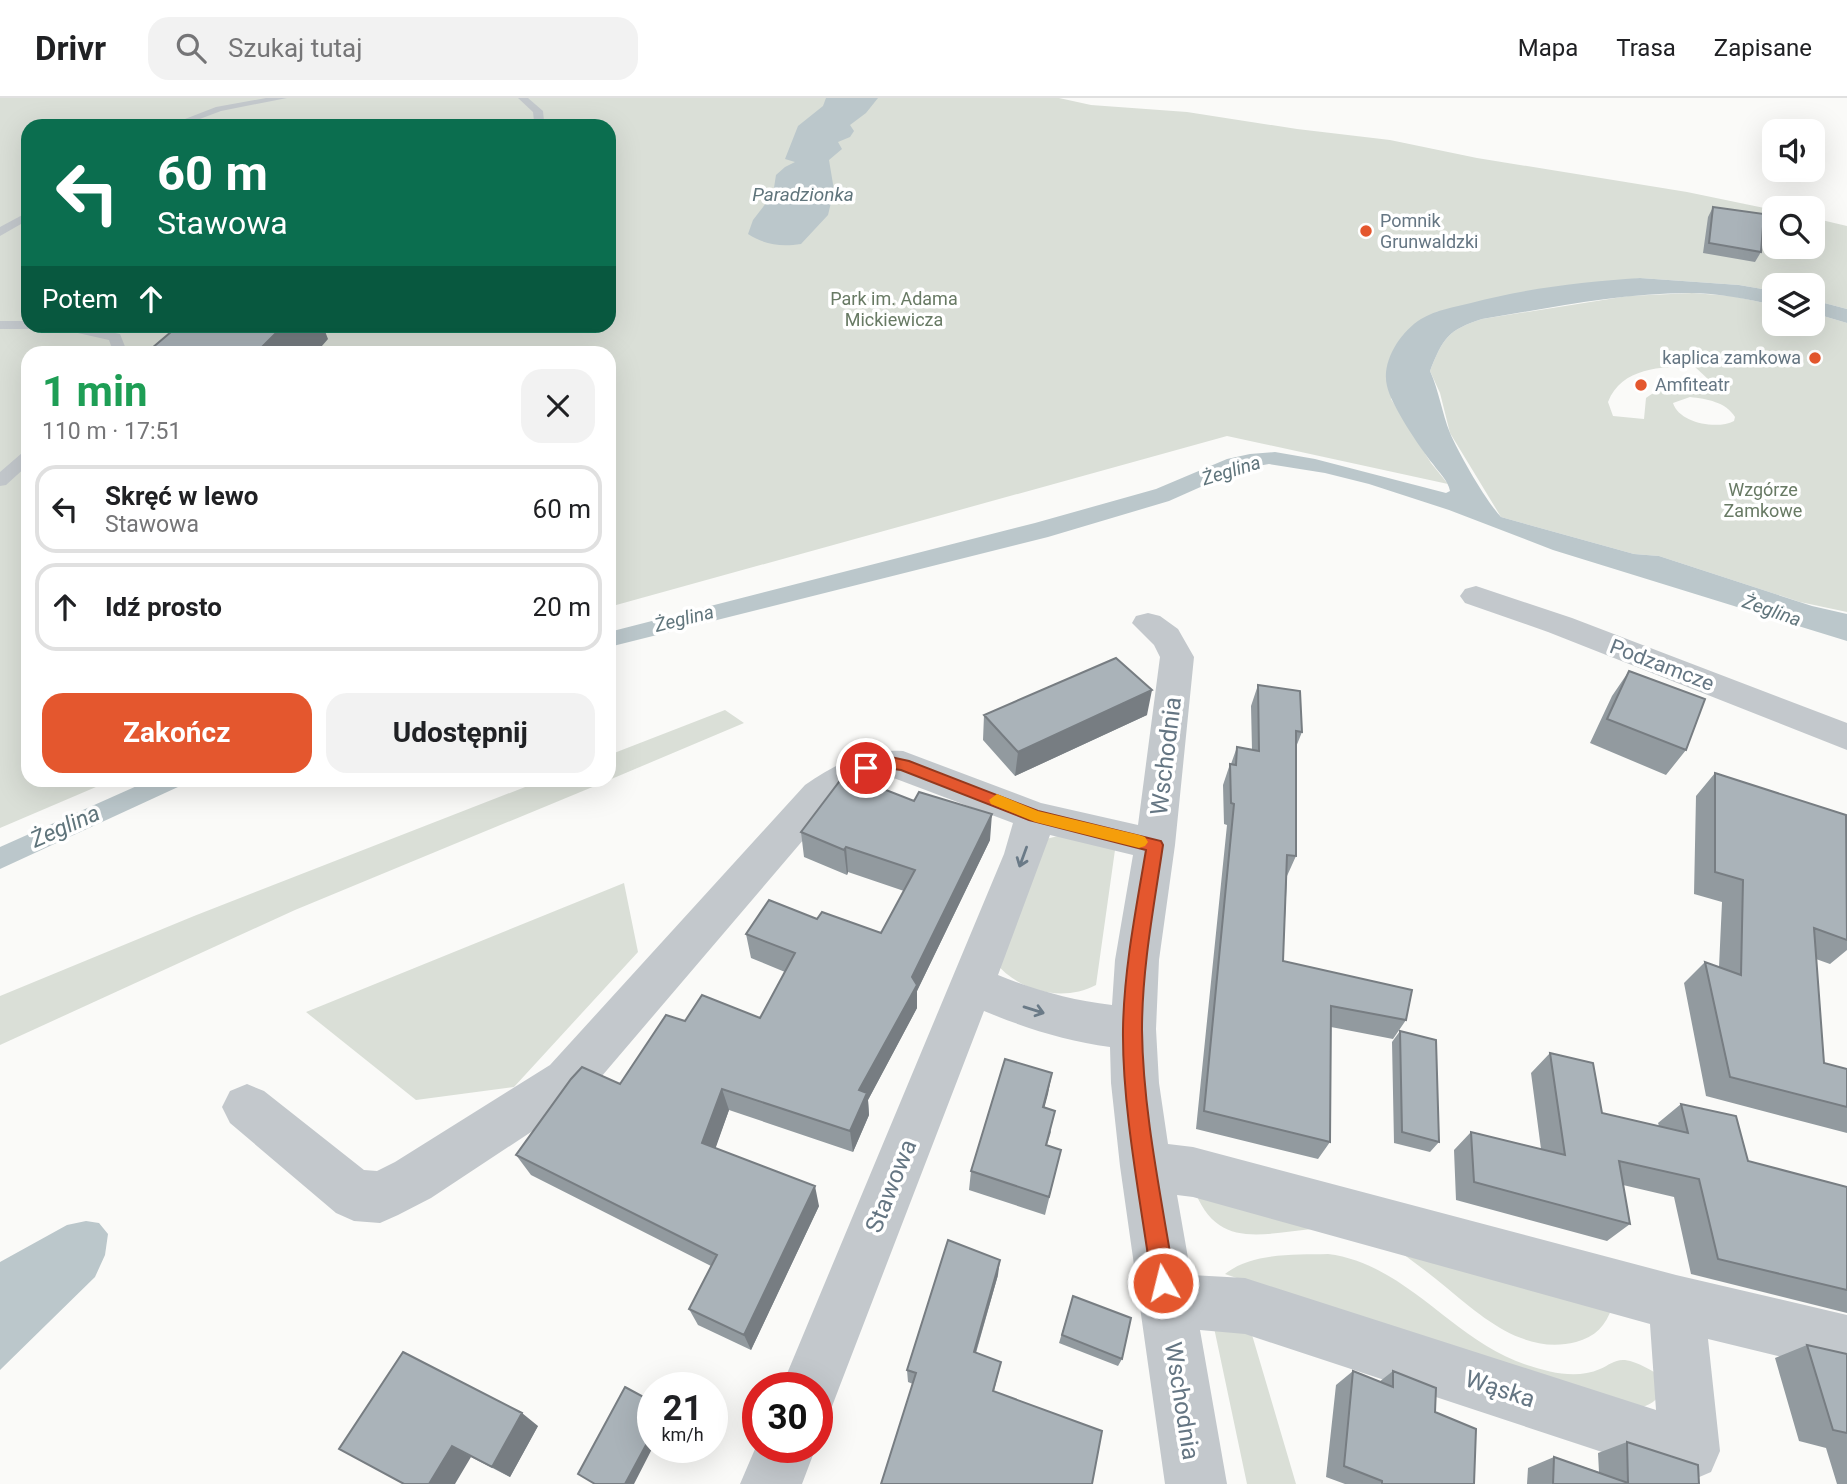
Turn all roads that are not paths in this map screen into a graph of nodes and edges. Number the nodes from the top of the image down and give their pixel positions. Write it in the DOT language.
graph roads {
  1 [pos="282,98"];
  2 [pos="523,98"];
  3 [pos="191,119"];
  4 [pos="539,119"];
  5 [pos="21,219"];
  6 [pos="0,232"];
  7 [pos="0,325"];
  8 [pos="21,325"];
  9 [pos="97,333"];
  10 [pos="118,346"];
  11 [pos="21,462"];
  12 [pos="0,481"];
  13 [pos="1476,596"];
  14 [pos="1148,623"];
  15 [pos="1847,737"];
  16 [pos="1035,816"];
  17 [pos="1155,845"];
  18 [pos="971,985"];
  19 [pos="1133,1029"];
  20 [pos="247,1107"];
  21 [pos="1146,1166"];
  22 [pos="1676,1303"];
  23 [pos="1166,1305"];
  24 [pos="1847,1344"];
  25 [pos="816,1372"];
  26 [pos="780,1463"];
  27 [pos="1691,1468"];
  28 [pos="771,1484"];
  29 [pos="1196,1484"];
  1 -- 3 [label="lane"];
  2 -- 4 [label="lane"];
  5 -- 6 [label="lane"];
  7 -- 8 [label="lane"];
  9 -- 10 [label="lane"];
  11 -- 12 [label="lane"];
  13 -- 15 [label="street, Podzamcze"];
  14 -- 17 [label="street, Wschodnia"];
  16 -- 17 [label="street"];
  16 -- 18 [label="street, Stawowa, one-way"];
  16 -- 20 [label="street"];
  17 -- 19 [label="street, Wschodnia"];
  18 -- 19 [label="street, one-way"];
  18 -- 25 [label="street, Stawowa"];
  19 -- 21 [label="street, Wschodnia"];
  21 -- 22 [label="street"];
  21 -- 23 [label="street, Wschodnia"];
  22 -- 24 [label="street"];
  22 -- 27 [label="street, Wąska"];
  23 -- 27 [label="street, Wąska"];
  23 -- 29 [label="street, Wschodnia"];
  26 -- 28 [label="street"];
}
